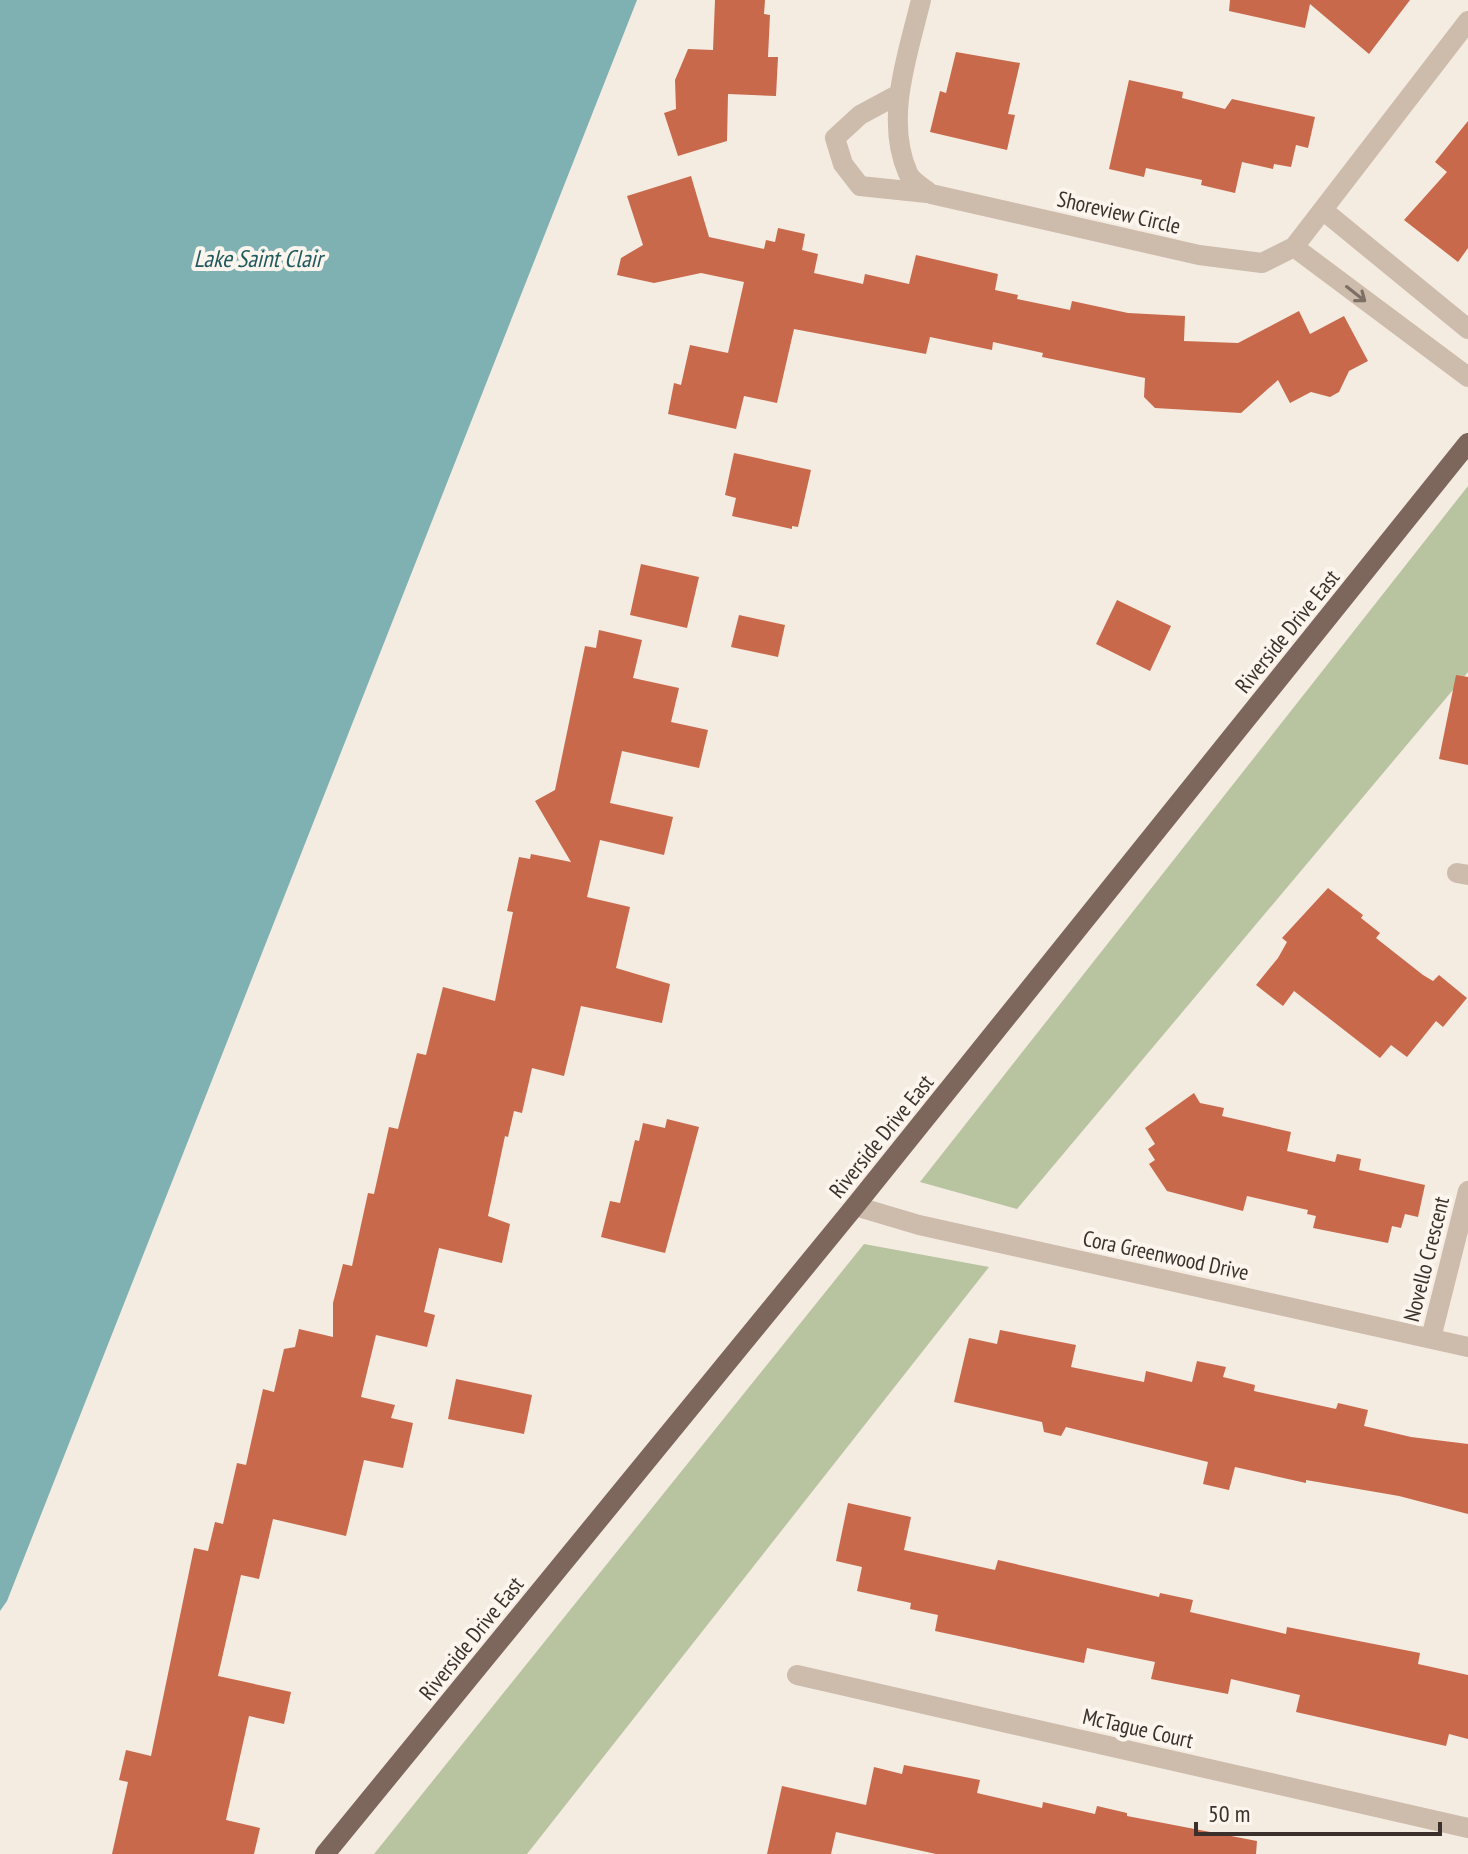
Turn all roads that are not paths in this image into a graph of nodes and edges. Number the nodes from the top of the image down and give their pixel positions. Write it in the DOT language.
graph roads {
  1 [pos="921,0"];
  2 [pos="1468,21"];
  3 [pos="899,94"];
  4 [pos="931,194"];
  5 [pos="1324,211"];
  6 [pos="1294,247"];
  7 [pos="1468,329"];
  8 [pos="1468,377"];
  9 [pos="1468,443"];
  10 [pos="1468,1191"];
  11 [pos="855,1206"];
  12 [pos="1431,1338"];
  13 [pos="1468,1347"];
  14 [pos="797,1675"];
  15 [pos="1468,1828"];
  16 [pos="325,1854"];
  1 -- 3 [label="street"];
  2 -- 5 [label="street, Shoreview Circle"];
  3 -- 4 [label="street"];
  3 -- 4 [label="street, Shoreview Circle"];
  4 -- 6 [label="street, Shoreview Circle"];
  5 -- 6 [label="street, Shoreview Circle"];
  5 -- 7 [label="street"];
  6 -- 8 [label="street, one-way"];
  9 -- 11 [label="main road, Riverside Drive East"];
  10 -- 12 [label="street, Novello Crescent"];
  11 -- 12 [label="street, Cora Greenwood Drive"];
  11 -- 16 [label="main road, Riverside Drive East"];
  12 -- 13 [label="street, Cora Greenwood Drive"];
  14 -- 15 [label="street, McTague Court"];
}
